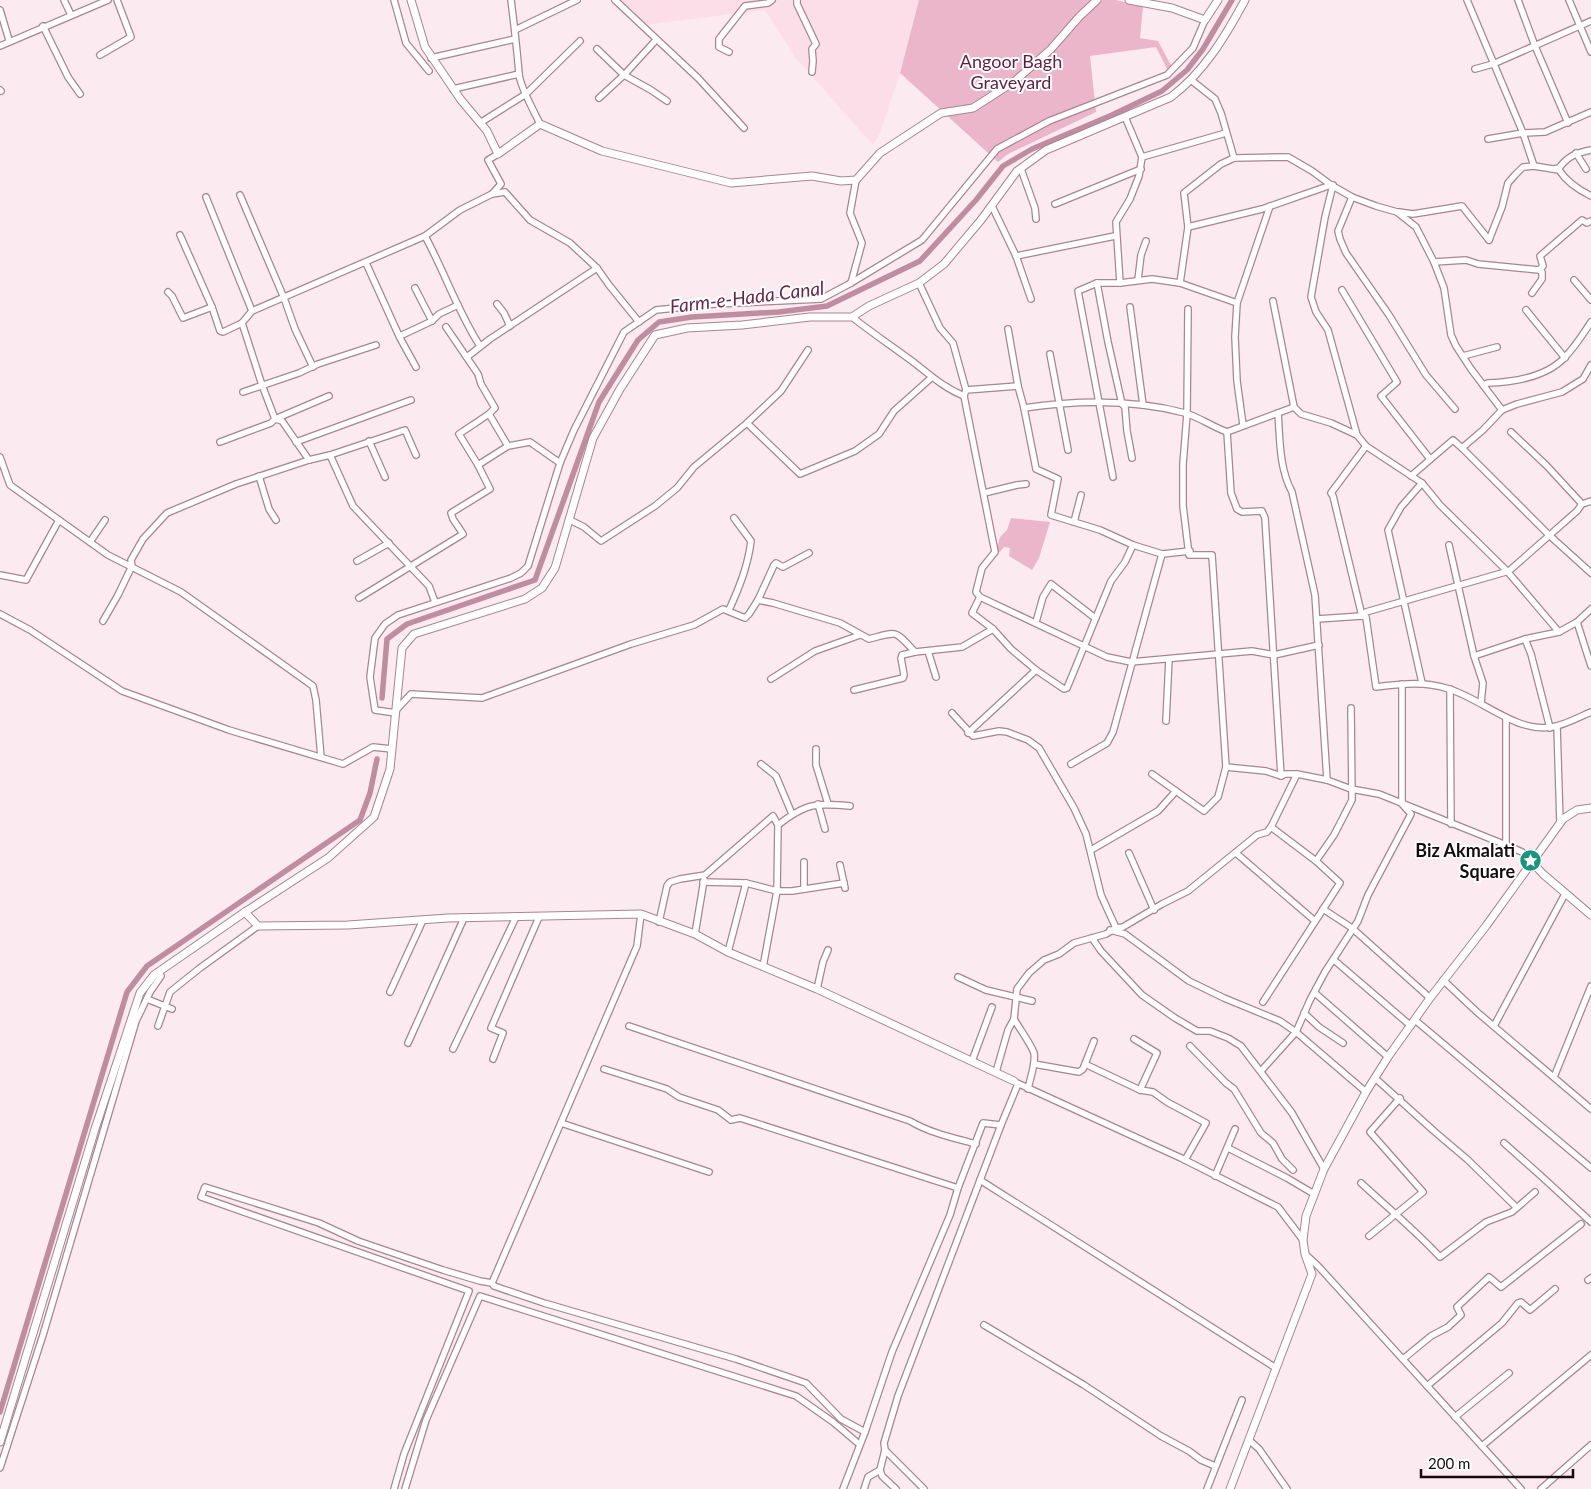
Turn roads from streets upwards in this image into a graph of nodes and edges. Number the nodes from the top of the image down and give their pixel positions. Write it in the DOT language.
graph roads {
  1 [pos="64,0"];
  2 [pos="108,0"];
  3 [pos="117,0"];
  4 [pos="394,0"];
  5 [pos="411,0"];
  6 [pos="511,0"];
  7 [pos="577,0"];
  8 [pos="615,0"];
  9 [pos="772,0"];
  10 [pos="798,0"];
  11 [pos="1097,0"];
  12 [pos="1128,0"];
  13 [pos="1218,0"];
  14 [pos="1245,0"];
  15 [pos="1468,0"];
  16 [pos="1518,0"];
  17 [pos="1569,0"];
  18 [pos="0,10"];
  19 [pos="71,15"];
  20 [pos="1205,20"];
  21 [pos="1591,21"];
  22 [pos="43,26"];
  23 [pos="1580,26"];
  24 [pos="515,30"];
  25 [pos="515,39"];
  26 [pos="10,40"];
  27 [pos="656,40"];
  28 [pos="580,41"];
  29 [pos="0,46"];
  30 [pos="1535,46"];
  31 [pos="597,49"];
  32 [pos="728,52"];
  33 [pos="1591,52"];
  34 [pos="100,54"];
  35 [pos="431,58"];
  36 [pos="1493,64"];
  37 [pos="1475,69"];
  38 [pos="428,71"];
  39 [pos="812,72"];
  40 [pos="519,74"];
  41 [pos="624,75"];
  42 [pos="1191,80"];
  43 [pos="453,88"];
  44 [pos="80,94"];
  45 [pos="526,94"];
  46 [pos="599,98"];
  47 [pos="667,100"];
  48 [pos="1591,112"];
  49 [pos="1125,117"];
  50 [pos="480,123"];
  51 [pos="1568,123"];
  52 [pos="540,124"];
  53 [pos="744,128"];
  54 [pos="1226,133"];
  55 [pos="1523,133"];
  56 [pos="1488,139"];
  57 [pos="1591,150"];
  58 [pos="1576,153"];
  59 [pos="498,154"];
  60 [pos="1142,157"];
  61 [pos="1234,158"];
  62 [pos="1534,166"];
  63 [pos="1021,169"];
  64 [pos="1141,169"];
  65 [pos="1550,169"];
  66 [pos="1586,170"];
  67 [pos="856,180"];
  68 [pos="1332,185"];
  69 [pos="492,194"];
  70 [pos="240,195"];
  71 [pos="1591,196"];
  72 [pos="206,197"];
  73 [pos="1352,197"];
  74 [pos="1055,204"];
  75 [pos="992,206"];
  76 [pos="1270,206"];
  77 [pos="1397,212"];
  78 [pos="1036,219"];
  79 [pos="1591,221"];
  80 [pos="1188,227"];
  81 [pos="180,235"];
  82 [pos="425,236"];
  83 [pos="1115,236"];
  84 [pos="1146,241"];
  85 [pos="1016,256"];
  86 [pos="1434,262"];
  87 [pos="366,263"];
  88 [pos="597,268"];
  89 [pos="1539,270"];
  90 [pos="1138,280"];
  91 [pos="1574,280"];
  92 [pos="851,283"];
  93 [pos="919,283"];
  94 [pos="1097,283"];
  95 [pos="1120,283"];
  96 [pos="1180,283"];
  97 [pos="415,288"];
  98 [pos="1342,290"];
  99 [pos="168,292"];
  100 [pos="1532,293"];
  101 [pos="284,298"];
  102 [pos="1031,299"];
  103 [pos="1591,300"];
  104 [pos="1273,301"];
  105 [pos="1237,303"];
  106 [pos="497,304"];
  107 [pos="458,305"];
  108 [pos="212,306"];
  109 [pos="1130,306"];
  110 [pos="1188,309"];
  111 [pos="1526,310"];
  112 [pos="252,311"];
  113 [pos="852,317"];
  114 [pos="432,320"];
  115 [pos="639,322"];
  116 [pos="1591,322"];
  117 [pos="242,323"];
  118 [pos="446,326"];
  119 [pos="510,326"];
  120 [pos="1008,329"];
  121 [pos="400,336"];
  122 [pos="376,345"];
  123 [pos="480,346"];
  124 [pos="1497,347"];
  125 [pos="808,350"];
  126 [pos="1050,354"];
  127 [pos="1462,356"];
  128 [pos="467,357"];
  129 [pos="1565,358"];
  130 [pos="1591,365"];
  131 [pos="313,366"];
  132 [pos="416,367"];
  133 [pos="931,378"];
  134 [pos="262,385"];
  135 [pos="1483,385"];
  136 [pos="1018,386"];
  137 [pos="243,392"];
  138 [pos="965,393"];
  139 [pos="329,396"];
  140 [pos="411,400"];
  141 [pos="1098,401"];
  142 [pos="1058,404"];
  143 [pos="1122,404"];
  144 [pos="1143,405"];
  145 [pos="1294,407"];
  146 [pos="1024,408"];
  147 [pos="1455,409"];
  148 [pos="1502,410"];
  149 [pos="1278,413"];
  150 [pos="489,414"];
  151 [pos="1187,414"];
  152 [pos="275,419"];
  153 [pos="747,423"];
  154 [pos="1243,425"];
  155 [pos="1227,432"];
  156 [pos="1511,432"];
  157 [pos="1357,435"];
  158 [pos="220,442"];
  159 [pos="296,442"];
  160 [pos="369,442"];
  161 [pos="508,446"];
  162 [pos="1366,446"];
  163 [pos="1462,448"];
  164 [pos="1068,450"];
  165 [pos="416,454"];
  166 [pos="330,455"];
  167 [pos="0,457"];
  168 [pos="1132,458"];
  169 [pos="1430,459"];
  170 [pos="309,460"];
  171 [pos="560,463"];
  172 [pos="478,465"];
  173 [pos="259,476"];
  174 [pos="1411,476"];
  175 [pos="385,477"];
  176 [pos="1113,477"];
  177 [pos="1422,483"];
  178 [pos="1026,484"];
  179 [pos="984,493"];
  180 [pos="1081,495"];
  181 [pos="1591,501"];
  182 [pos="1582,504"];
  183 [pos="734,518"];
  184 [pos="59,520"];
  185 [pos="105,520"];
  186 [pos="276,520"];
  187 [pos="570,520"];
  188 [pos="1074,522"];
  189 [pos="1549,535"];
  190 [pos="90,542"];
  191 [pos="389,543"];
  192 [pos="1133,545"];
  193 [pos="1448,545"];
  194 [pos="1190,551"];
  195 [pos="810,553"];
  196 [pos="1162,554"];
  197 [pos="357,561"];
  198 [pos="411,565"];
  199 [pos="132,566"];
  200 [pos="1507,571"];
  201 [pos="1591,573"];
  202 [pos="0,574"];
  203 [pos="1459,586"];
  204 [pos="980,597"];
  205 [pos="359,598"];
  206 [pos="758,600"];
  207 [pos="1404,601"];
  208 [pos="435,602"];
  209 [pos="1591,609"];
  210 [pos="729,610"];
  211 [pos="0,614"];
  212 [pos="1362,616"];
  213 [pos="1095,618"];
  214 [pos="1317,619"];
  215 [pos="103,621"];
  216 [pos="1036,622"];
  217 [pos="1577,622"];
  218 [pos="993,629"];
  219 [pos="1559,632"];
  220 [pos="860,635"];
  221 [pos="1525,639"];
  222 [pos="1084,645"];
  223 [pos="1319,645"];
  224 [pos="928,651"];
  225 [pos="915,652"];
  226 [pos="1217,653"];
  227 [pos="1274,655"];
  228 [pos="1474,656"];
  229 [pos="1169,659"];
  230 [pos="1132,662"];
  231 [pos="1591,666"];
  232 [pos="1036,670"];
  233 [pos="936,677"];
  234 [pos="770,679"];
  235 [pos="1422,683"];
  236 [pos="1402,684"];
  237 [pos="1450,689"];
  238 [pos="854,690"];
  239 [pos="1481,703"];
  240 [pos="1351,708"];
  241 [pos="397,711"];
  242 [pos="1591,712"];
  243 [pos="952,713"];
  244 [pos="1506,719"];
  245 [pos="1166,721"];
  246 [pos="1557,726"];
  247 [pos="1550,728"];
  248 [pos="968,733"];
  249 [pos="392,749"];
  250 [pos="816,749"];
  251 [pos="321,757"];
  252 [pos="761,764"];
  253 [pos="1071,764"];
  254 [pos="1226,767"];
  255 [pos="1152,774"];
  256 [pos="1297,774"];
  257 [pos="1281,776"];
  258 [pos="1327,780"];
  259 [pos="1351,789"];
  260 [pos="1176,791"];
  261 [pos="818,804"];
  262 [pos="828,804"];
  263 [pos="1402,804"];
  264 [pos="850,806"];
  265 [pos="1591,808"];
  266 [pos="792,814"];
  267 [pos="1560,823"];
  268 [pos="1451,824"];
  269 [pos="778,825"];
  270 [pos="1271,827"];
  271 [pos="825,830"];
  272 [pos="1506,845"];
  273 [pos="1091,850"];
  274 [pos="1130,853"];
  275 [pos="1236,853"];
  276 [pos="1316,860"];
  277 [pos="1532,861"];
  278 [pos="804,862"];
  279 [pos="840,865"];
  280 [pos="705,874"];
  281 [pos="703,882"];
  282 [pos="746,883"];
  283 [pos="804,889"];
  284 [pos="777,891"];
  285 [pos="1565,894"];
  286 [pos="1323,909"];
  287 [pos="1154,910"];
  288 [pos="244,912"];
  289 [pos="640,914"];
  290 [pos="1591,914"];
  291 [pos="516,917"];
  292 [pos="539,917"];
  293 [pos="464,918"];
  294 [pos="424,920"];
  295 [pos="1315,921"];
  296 [pos="659,922"];
  297 [pos="258,926"];
  298 [pos="1352,928"];
  299 [pos="1113,929"];
  300 [pos="695,934"];
  301 [pos="1092,938"];
  302 [pos="828,950"];
  303 [pos="728,952"];
  304 [pos="1334,960"];
  305 [pos="763,967"];
  306 [pos="158,972"];
  307 [pos="958,977"];
  308 [pos="1443,980"];
  309 [pos="1591,986"];
  310 [pos="817,989"];
  311 [pos="390,992"];
  312 [pos="1315,993"];
  313 [pos="1015,998"];
  314 [pos="1430,998"];
  315 [pos="147,999"];
  316 [pos="1032,1001"];
  317 [pos="1263,1002"];
  318 [pos="165,1006"];
  319 [pos="992,1006"];
  320 [pos="172,1009"];
  321 [pos="1304,1013"];
  322 [pos="1014,1019"];
  323 [pos="1413,1023"];
  324 [pos="158,1026"];
  325 [pos="628,1026"];
  326 [pos="1494,1026"];
  327 [pos="1296,1032"];
  328 [pos="1134,1039"];
  329 [pos="1094,1041"];
  330 [pos="408,1043"];
  331 [pos="1343,1043"];
  332 [pos="1190,1046"];
  333 [pos="453,1049"];
  334 [pos="1388,1057"];
  335 [pos="493,1059"];
  336 [pos="972,1061"];
  337 [pos="1034,1064"];
  338 [pos="1085,1064"];
  339 [pos="604,1068"];
  340 [pos="1261,1071"];
  341 [pos="996,1072"];
  342 [pos="1554,1077"];
  343 [pos="1375,1078"];
  344 [pos="1016,1083"];
  345 [pos="1028,1089"];
  346 [pos="1140,1090"];
  347 [pos="1366,1092"];
  348 [pos="1400,1098"];
  349 [pos="1591,1108"];
  350 [pos="561,1123"];
  351 [pos="1000,1125"];
  352 [pos="1235,1129"];
  353 [pos="976,1144"];
  354 [pos="1504,1144"];
  355 [pos="1228,1148"];
  356 [pos="1185,1160"];
  357 [pos="1591,1168"];
  358 [pos="1324,1169"];
  359 [pos="1292,1170"];
  360 [pos="709,1172"];
  361 [pos="1215,1176"];
  362 [pos="980,1180"];
  363 [pos="1361,1183"];
  364 [pos="958,1188"];
  365 [pos="1535,1192"];
  366 [pos="1314,1194"];
  367 [pos="1516,1207"];
  368 [pos="1395,1215"];
  369 [pos="1591,1222"];
  370 [pos="1581,1224"];
  371 [pos="1369,1236"];
  372 [pos="1303,1240"];
  373 [pos="1305,1254"];
  374 [pos="492,1283"];
  375 [pos="1554,1289"];
  376 [pos="984,1325"];
  377 [pos="1591,1355"];
  378 [pos="1403,1359"];
  379 [pos="1276,1368"];
  380 [pos="1509,1373"];
  381 [pos="1427,1386"];
  382 [pos="1242,1400"];
  383 [pos="1455,1417"];
  384 [pos="865,1432"];
  385 [pos="1249,1440"];
  386 [pos="0,1442"];
  387 [pos="859,1444"];
  388 [pos="1591,1445"];
  389 [pos="1482,1446"];
  390 [pos="885,1450"];
  391 [pos="1216,1466"];
  392 [pos="0,1468"];
  393 [pos="880,1470"];
  394 [pos="394,1489"];
  395 [pos="405,1489"];
  396 [pos="843,1489"];
  397 [pos="864,1489"];
  398 [pos="896,1489"];
  399 [pos="924,1489"];
  400 [pos="1207,1489"];
  401 [pos="1230,1489"];
  402 [pos="1287,1489"];
  403 [pos="1521,1489"];
  404 [pos="1542,1489"];
  1 -- 19 [label="street"];
  2 -- 19 [label="street"];
  3 -- 34 [label="street"];
  4 -- 38 [label="street"];
  5 -- 35 [label="street"];
  6 -- 24 [label="street"];
  7 -- 24 [label="street"];
  8 -- 27 [label="street"];
  9 -- 32 [label="street"];
  10 -- 39 [label="street"];
  11 -- 67 [label="street"];
  12 -- 20 [label="street"];
  13 -- 20 [label="street"];
  14 -- 42 [label="street"];
  15 -- 36 [label="street"];
  16 -- 30 [label="street"];
  17 -- 23 [label="street"];
  18 -- 26 [label="street"];
  19 -- 22 [label="street"];
  20 -- 92 [label="street"];
  21 -- 23 [label="street"];
  22 -- 26 [label="street"];
  22 -- 44 [label="street"];
  23 -- 30 [label="street"];
  23 -- 33 [label="street"];
  24 -- 25 [label="street"];
  25 -- 35 [label="street"];
  25 -- 40 [label="street"];
  26 -- 29 [label="street"];
  27 -- 41 [label="street"];
  27 -- 53 [label="street"];
  28 -- 45 [label="street"];
  30 -- 36 [label="street"];
  30 -- 51 [label="street"];
  31 -- 41 [label="street"];
  35 -- 43 [label="street"];
  36 -- 37 [label="street"];
  36 -- 55 [label="street"];
  40 -- 43 [label="street"];
  40 -- 45 [label="street"];
  41 -- 46 [label="street"];
  41 -- 47 [label="street"];
  42 -- 49 [label="street"];
  42 -- 54 [label="street"];
  43 -- 50 [label="street"];
  45 -- 50 [label="street"];
  45 -- 52 [label="street"];
  48 -- 51 [label="street"];
  49 -- 60 [label="street"];
  49 -- 63 [label="street"];
  50 -- 59 [label="street"];
  51 -- 55 [label="street"];
  52 -- 59 [label="street"];
  52 -- 67 [label="street"];
  54 -- 60 [label="street"];
  54 -- 61 [label="street"];
  55 -- 56 [label="street"];
  55 -- 62 [label="street"];
  57 -- 58 [label="street"];
  58 -- 65 [label="street"];
  58 -- 66 [label="street"];
  59 -- 69 [label="street"];
  60 -- 64 [label="street"];
  61 -- 68 [label="street"];
  61 -- 80 [label="street"];
  62 -- 65 [label="street"];
  62 -- 77 [label="street"];
  63 -- 75 [label="street"];
  63 -- 78 [label="street"];
  64 -- 74 [label="street"];
  64 -- 83 [label="street"];
  65 -- 71 [label="street"];
  67 -- 92 [label="street"];
  68 -- 73 [label="street"];
  68 -- 76 [label="street"];
  68 -- 157 [label="street"];
  69 -- 82 [label="street"];
  69 -- 88 [label="street"];
  70 -- 101 [label="street"];
  72 -- 112 [label="street"];
  73 -- 77 [label="street"];
  73 -- 147 [label="street"];
  75 -- 85 [label="street"];
  75 -- 93 [label="street"];
  76 -- 80 [label="street"];
  76 -- 105 [label="street"];
  77 -- 86 [label="street"];
  79 -- 89 [label="street"];
  80 -- 96 [label="street"];
  81 -- 108 [label="street"];
  82 -- 87 [label="street"];
  82 -- 107 [label="street"];
  83 -- 85 [label="street"];
  83 -- 95 [label="street"];
  84 -- 90 [label="street"];
  85 -- 102 [label="street"];
  86 -- 89 [label="street"];
  86 -- 127 [label="street"];
  87 -- 101 [label="street"];
  87 -- 121 [label="street"];
  88 -- 115 [label="street"];
  88 -- 119 [label="street"];
  89 -- 100 [label="street"];
  90 -- 95 [label="street"];
  90 -- 96 [label="street"];
  91 -- 103 [label="street"];
  92 -- 115 [label="street"];
  93 -- 113 [label="street"];
  93 -- 138 [label="street"];
  94 -- 95 [label="street"];
  94 -- 141 [label="street"];
  94 -- 143 [label="street"];
  96 -- 105 [label="street"];
  97 -- 114 [label="street"];
  98 -- 169 [label="street"];
  99 -- 108 [label="street"];
  101 -- 112 [label="street"];
  101 -- 131 [label="street"];
  104 -- 145 [label="street"];
  105 -- 154 [label="street"];
  106 -- 119 [label="street"];
  107 -- 114 [label="street"];
  107 -- 123 [label="street"];
  108 -- 117 [label="street"];
  109 -- 144 [label="street"];
  110 -- 151 [label="street"];
  111 -- 129 [label="street"];
  112 -- 117 [label="street"];
  113 -- 133 [label="street"];
  113 -- 187 [label="street"];
  114 -- 121 [label="street"];
  115 -- 171 [label="street"];
  116 -- 129 [label="street"];
  117 -- 134 [label="street"];
  118 -- 128 [label="street"];
  119 -- 123 [label="street"];
  120 -- 136 [label="street"];
  121 -- 132 [label="street"];
  122 -- 131 [label="street"];
  123 -- 128 [label="street"];
  124 -- 127 [label="street"];
  125 -- 153 [label="street"];
  126 -- 142 [label="street"];
  127 -- 135 [label="street"];
  128 -- 150 [label="street"];
  129 -- 135 [label="street"];
  130 -- 148 [label="street"];
  131 -- 134 [label="street"];
  133 -- 138 [label="street"];
  133 -- 153 [label="street"];
  134 -- 137 [label="street"];
  134 -- 152 [label="street"];
  135 -- 148 [label="street"];
  136 -- 138 [label="street"];
  136 -- 146 [label="street"];
  138 -- 179 [label="street"];
  139 -- 152 [label="street"];
  140 -- 159 [label="street"];
  141 -- 142 [label="street"];
  141 -- 143 [label="street"];
  141 -- 176 [label="street"];
  142 -- 146 [label="street"];
  142 -- 164 [label="street"];
  143 -- 144 [label="street"];
  143 -- 168 [label="street"];
  144 -- 151 [label="street"];
  145 -- 149 [label="street"];
  145 -- 157 [label="street"];
  146 -- 188 [label="street"];
  148 -- 163 [label="street"];
  149 -- 154 [label="street"];
  149 -- 214 [label="street"];
  150 -- 161 [label="street"];
  150 -- 172 [label="street"];
  151 -- 155 [label="street"];
  151 -- 194 [label="street"];
  152 -- 158 [label="street"];
  152 -- 159 [label="street"];
  153 -- 187 [label="street"];
  154 -- 155 [label="street"];
  155 -- 227 [label="street"];
  156 -- 182 [label="street"];
  157 -- 162 [label="street"];
  159 -- 170 [label="street"];
  160 -- 165 [label="street"];
  160 -- 166 [label="street"];
  160 -- 175 [label="street"];
  161 -- 171 [label="street"];
  161 -- 172 [label="street"];
  162 -- 174 [label="street"];
  162 -- 212 [label="street"];
  163 -- 169 [label="street"];
  163 -- 189 [label="street"];
  166 -- 170 [label="street"];
  166 -- 191 [label="street"];
  167 -- 184 [label="street"];
  169 -- 174 [label="street"];
  170 -- 173 [label="street"];
  171 -- 208 [label="street"];
  172 -- 198 [label="street"];
  173 -- 186 [label="street"];
  173 -- 199 [label="street"];
  174 -- 177 [label="street"];
  177 -- 200 [label="street"];
  177 -- 207 [label="street"];
  178 -- 179 [label="street"];
  179 -- 204 [label="street"];
  180 -- 188 [label="street"];
  181 -- 182 [label="street"];
  182 -- 189 [label="street"];
  183 -- 210 [label="street"];
  184 -- 190 [label="street"];
  184 -- 202 [label="street"];
  185 -- 190 [label="street"];
  187 -- 241 [label="street"];
  188 -- 192 [label="street"];
  189 -- 200 [label="street"];
  189 -- 201 [label="street"];
  190 -- 199 [label="street"];
  191 -- 197 [label="street"];
  191 -- 198 [label="street"];
  192 -- 196 [label="street"];
  192 -- 213 [label="street"];
  193 -- 203 [label="street"];
  194 -- 196 [label="street"];
  194 -- 226 [label="street"];
  195 -- 206 [label="street"];
  196 -- 230 [label="street"];
  198 -- 205 [label="street"];
  198 -- 208 [label="street"];
  199 -- 215 [label="street"];
  199 -- 251 [label="street"];
  200 -- 203 [label="street"];
  200 -- 219 [label="street"];
  203 -- 207 [label="street"];
  203 -- 228 [label="street"];
  204 -- 216 [label="street"];
  204 -- 218 [label="street"];
  206 -- 210 [label="street"];
  206 -- 220 [label="street"];
  207 -- 212 [label="street"];
  207 -- 235 [label="street"];
  208 -- 241 [label="street"];
  209 -- 217 [label="street"];
  210 -- 241 [label="street"];
  211 -- 251 [label="street"];
  212 -- 214 [label="street"];
  212 -- 236 [label="street"];
  213 -- 216 [label="street"];
  213 -- 222 [label="street"];
  214 -- 223 [label="street"];
  216 -- 222 [label="street"];
  217 -- 219 [label="street"];
  217 -- 231 [label="street"];
  218 -- 224 [label="street"];
  218 -- 232 [label="street"];
  219 -- 221 [label="street"];
  220 -- 225 [label="street"];
  220 -- 234 [label="street"];
  221 -- 228 [label="street"];
  221 -- 247 [label="street"];
  222 -- 230 [label="street"];
  222 -- 232 [label="street"];
  223 -- 227 [label="street"];
  223 -- 258 [label="street"];
  224 -- 225 [label="street"];
  224 -- 233 [label="street"];
  225 -- 238 [label="street"];
  226 -- 227 [label="street"];
  226 -- 229 [label="street"];
  226 -- 254 [label="street"];
  227 -- 257 [label="street"];
  228 -- 239 [label="street"];
  229 -- 230 [label="street"];
  229 -- 245 [label="street"];
  230 -- 253 [label="street"];
  232 -- 248 [label="street"];
  235 -- 236 [label="street"];
  235 -- 237 [label="street"];
  236 -- 263 [label="street"];
  237 -- 239 [label="street"];
  237 -- 268 [label="street"];
  239 -- 244 [label="street"];
  240 -- 259 [label="street"];
  241 -- 249 [label="street"];
  242 -- 246 [label="street"];
  243 -- 248 [label="street"];
  244 -- 247 [label="street"];
  244 -- 272 [label="street"];
  246 -- 247 [label="street"];
  246 -- 267 [label="street"];
  248 -- 273 [label="street"];
  249 -- 251 [label="street"];
  249 -- 288 [label="street"];
  250 -- 262 [label="street"];
  252 -- 266 [label="street"];
  254 -- 257 [label="street"];
  254 -- 260 [label="street"];
  255 -- 260 [label="street"];
  256 -- 257 [label="street"];
  256 -- 258 [label="street"];
  256 -- 270 [label="street"];
  258 -- 259 [label="street"];
  259 -- 263 [label="street"];
  259 -- 276 [label="street"];
  260 -- 273 [label="street"];
  261 -- 262 [label="street"];
  261 -- 266 [label="street"];
  261 -- 271 [label="street"];
  262 -- 264 [label="street"];
  263 -- 268 [label="street"];
  263 -- 298 [label="street"];
  265 -- 267 [label="street"];
  266 -- 269 [label="street"];
  267 -- 277 [label="street"];
  268 -- 272 [label="street"];
  269 -- 280 [label="street"];
  269 -- 284 [label="street"];
  270 -- 275 [label="street"];
  270 -- 276 [label="street"];
  272 -- 277 [label="street"];
  273 -- 299 [label="street"];
  274 -- 287 [label="street"];
  275 -- 287 [label="street"];
  275 -- 295 [label="street"];
  276 -- 286 [label="street"];
  277 -- 285 [label="street"];
  277 -- 308 [label="street"];
  278 -- 283 [label="street"];
  279 -- 283 [label="street"];
  280 -- 281 [label="street"];
  280 -- 296 [label="street"];
  281 -- 282 [label="street"];
  281 -- 300 [label="street"];
  282 -- 284 [label="street"];
  282 -- 303 [label="street"];
  283 -- 284 [label="street"];
  284 -- 305 [label="street"];
  285 -- 290 [label="street"];
  285 -- 326 [label="street"];
  286 -- 295 [label="street"];
  286 -- 298 [label="street"];
  287 -- 299 [label="street"];
  288 -- 297 [label="street"];
  288 -- 306 [label="street"];
  289 -- 292 [label="street"];
  289 -- 296 [label="street"];
  289 -- 350 [label="street"];
  291 -- 292 [label="street"];
  291 -- 293 [label="street"];
  291 -- 333 [label="street"];
  292 -- 335 [label="street"];
  293 -- 294 [label="street"];
  293 -- 330 [label="street"];
  294 -- 297 [label="street"];
  294 -- 311 [label="street"];
  295 -- 317 [label="street"];
  296 -- 300 [label="street"];
  297 -- 318 [label="street"];
  298 -- 304 [label="street"];
  298 -- 314 [label="street"];
  299 -- 301 [label="street"];
  299 -- 327 [label="street"];
  300 -- 303 [label="street"];
  301 -- 313 [label="street"];
  301 -- 340 [label="street"];
  302 -- 310 [label="street"];
  303 -- 305 [label="street"];
  304 -- 312 [label="street"];
  304 -- 323 [label="street"];
  305 -- 310 [label="street"];
  306 -- 315 [label="street"];
  306 -- 386 [label="street"];
  307 -- 313 [label="street"];
  308 -- 314 [label="street"];
  308 -- 326 [label="street"];
  309 -- 342 [label="street"];
  310 -- 336 [label="street"];
  312 -- 321 [label="street"];
  312 -- 334 [label="street"];
  313 -- 316 [label="street"];
  313 -- 322 [label="street"];
  314 -- 323 [label="street"];
  315 -- 318 [label="street"];
  315 -- 392 [label="street"];
  318 -- 320 [label="street"];
  318 -- 324 [label="street"];
  319 -- 336 [label="street"];
  321 -- 327 [label="street"];
  321 -- 331 [label="street"];
  322 -- 337 [label="street"];
  322 -- 341 [label="street"];
  323 -- 334 [label="street"];
  323 -- 357 [label="street"];
  325 -- 353 [label="street"];
  326 -- 342 [label="street"];
  327 -- 340 [label="street"];
  327 -- 347 [label="street"];
  328 -- 346 [label="street"];
  329 -- 338 [label="street"];
  332 -- 359 [label="street"];
  334 -- 343 [label="street"];
  336 -- 341 [label="street"];
  337 -- 338 [label="street"];
  337 -- 345 [label="street"];
  338 -- 346 [label="street"];
  339 -- 364 [label="street"];
  340 -- 358 [label="street"];
  341 -- 344 [label="street"];
  342 -- 349 [label="street"];
  343 -- 347 [label="street"];
  343 -- 348 [label="street"];
  344 -- 345 [label="street"];
  344 -- 351 [label="street"];
  345 -- 356 [label="street"];
  346 -- 356 [label="street"];
  347 -- 358 [label="street"];
  348 -- 367 [label="street"];
  348 -- 368 [label="street"];
  350 -- 360 [label="street"];
  350 -- 374 [label="street"];
  351 -- 353 [label="street"];
  351 -- 362 [label="street"];
  352 -- 355 [label="street"];
  353 -- 364 [label="street"];
  354 -- 369 [label="street"];
  355 -- 361 [label="street"];
  355 -- 366 [label="street"];
  356 -- 361 [label="street"];
  358 -- 366 [label="street"];
  361 -- 372 [label="street"];
  362 -- 379 [label="street"];
  362 -- 390 [label="street"];
  363 -- 368 [label="street"];
  364 -- 384 [label="street"];
  365 -- 367 [label="street"];
  366 -- 372 [label="street"];
  367 -- 368 [label="street"];
  368 -- 371 [label="street"];
  370 -- 378 [label="street"];
  372 -- 373 [label="street"];
  373 -- 378 [label="street"];
  373 -- 379 [label="street"];
  374 -- 384 [label="street"];
  374 -- 394 [label="street"];
  375 -- 381 [label="street"];
  376 -- 391 [label="street"];
  377 -- 389 [label="street"];
  378 -- 381 [label="street"];
  379 -- 385 [label="street"];
  380 -- 383 [label="street"];
  381 -- 383 [label="street"];
  382 -- 391 [label="street"];
  383 -- 389 [label="street"];
  384 -- 387 [label="street"];
  385 -- 401 [label="street"];
  385 -- 402 [label="street"];
  387 -- 395 [label="street"];
  387 -- 396 [label="street"];
  388 -- 404 [label="street"];
  389 -- 403 [label="street"];
  390 -- 393 [label="street"];
  390 -- 399 [label="street"];
  391 -- 400 [label="street"];
  393 -- 397 [label="street"];
  393 -- 398 [label="street"];
}
